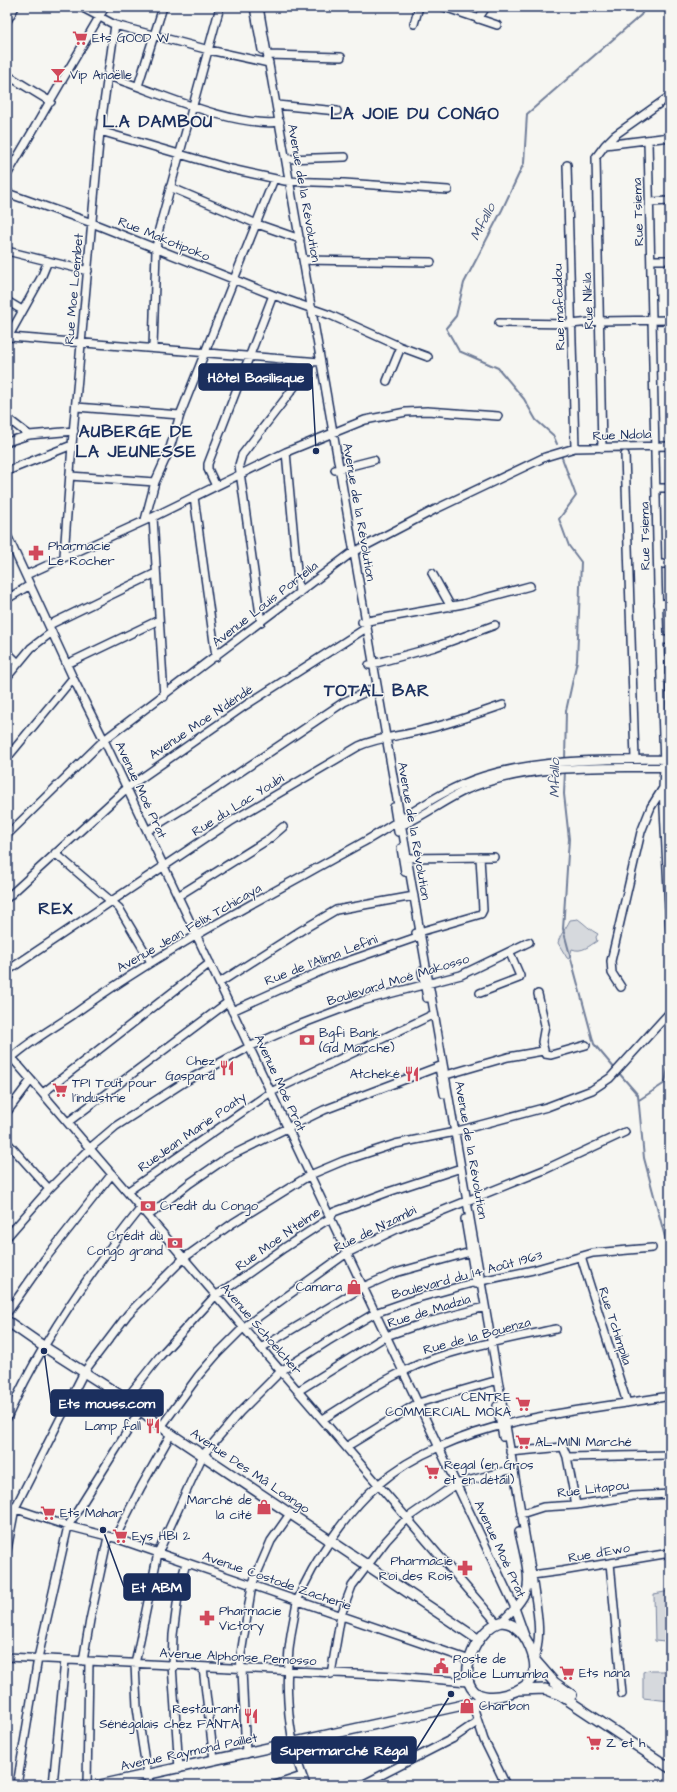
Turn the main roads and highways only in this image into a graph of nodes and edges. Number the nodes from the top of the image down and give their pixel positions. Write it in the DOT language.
graph roads {
  1 [pos="7,1321"];
  2 [pos="479,1640"];
  3 [pos="534,1659"];
  4 [pos="469,1684"];
  5 [pos="516,1691"];
  6 [pos="560,1691"];
  7 [pos="493,1697"];
  8 [pos="472,1703"];
  9 [pos="670,1762"];
  10 [pos="670,1768"];
  11 [pos="100,1785"];
  1 -- 2 [label="main road, Avenue Des Mâ Loango"];
  2 -- 3 [label="main road"];
  2 -- 4 [label="main road"];
  3 -- 5 [label="main road"];
  3 -- 6 [label="main road"];
  4 -- 7 [label="main road"];
  4 -- 8 [label="main road"];
  5 -- 6 [label="main road"];
  5 -- 7 [label="main road"];
  6 -- 9 [label="main road"];
  6 -- 10 [label="main road"];
  7 -- 8 [label="main road, Avenue Raymond Paillet"];
  8 -- 11 [label="main road, Avenue Raymond Paillet"];
}
